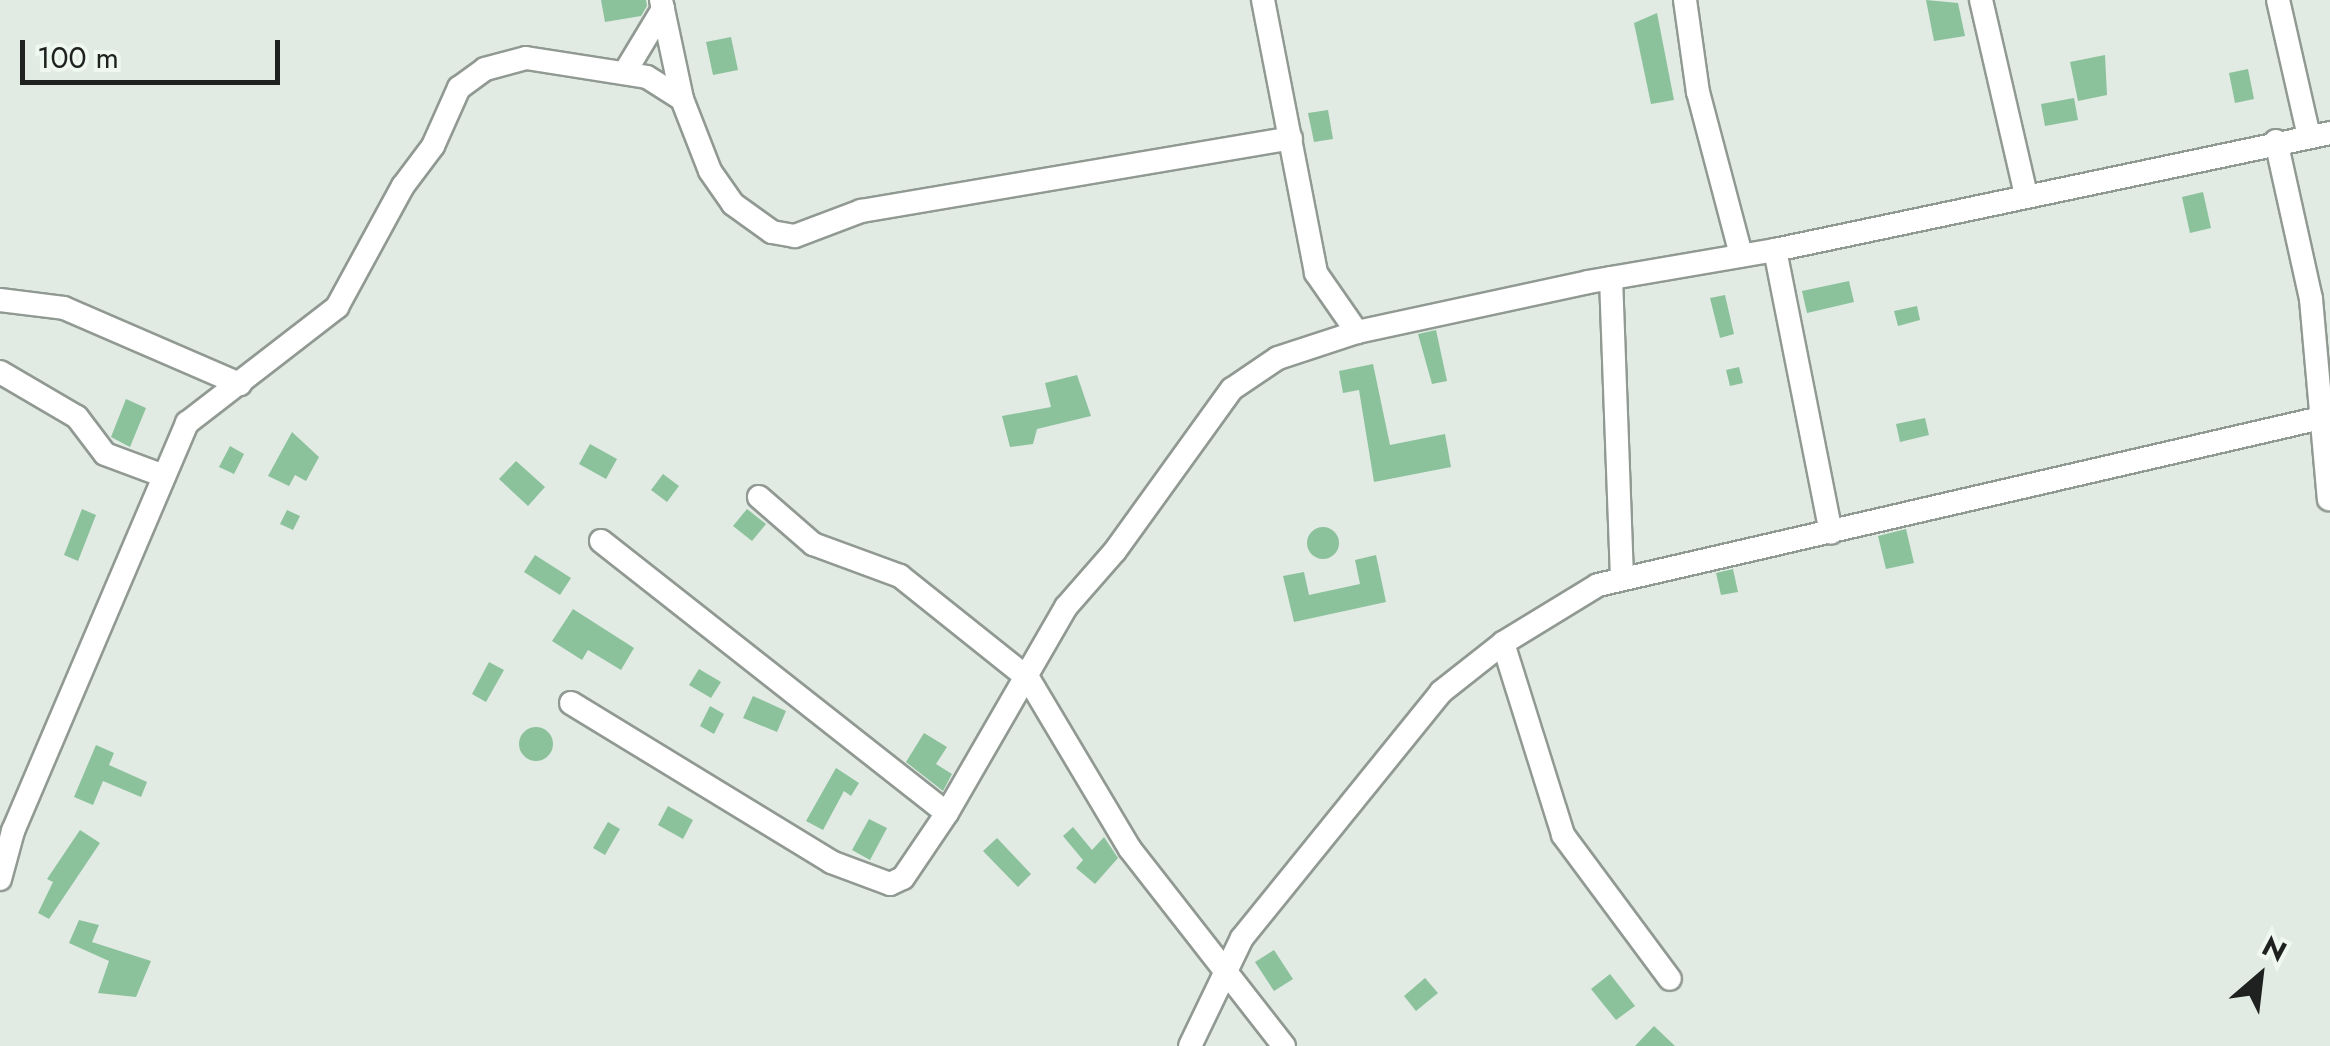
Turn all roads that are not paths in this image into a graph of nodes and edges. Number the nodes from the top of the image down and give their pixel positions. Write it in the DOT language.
graph roads {
  1 [pos="1263,0"];
  2 [pos="1685,0"];
  3 [pos="1982,0"];
  4 [pos="2278,0"];
  5 [pos="662,4"];
  6 [pos="626,72"];
  7 [pos="682,99"];
  8 [pos="2320,134"];
  9 [pos="1292,138"];
  10 [pos="2276,141"];
  11 [pos="2026,195"];
  12 [pos="1775,250"];
  13 [pos="1741,255"];
  14 [pos="1611,278"];
  15 [pos="2321,297"];
  16 [pos="0,300"];
  17 [pos="1357,332"];
  18 [pos="0,372"];
  19 [pos="240,384"];
  20 [pos="2321,418"];
  21 [pos="164,476"];
  22 [pos="760,498"];
  23 [pos="2329,499"];
  24 [pos="1831,532"];
  25 [pos="601,541"];
  26 [pos="1622,578"];
  27 [pos="1503,643"];
  28 [pos="1028,678"];
  29 [pos="571,703"];
  30 [pos="947,814"];
  31 [pos="0,879"];
  32 [pos="1223,974"];
  33 [pos="1670,979"];
  34 [pos="1190,1046"];
  35 [pos="1284,1046"];
  1 -- 9 [label="street"];
  2 -- 13 [label="street"];
  3 -- 11 [label="street"];
  4 -- 8 [label="street"];
  5 -- 6 [label="street"];
  5 -- 7 [label="street"];
  6 -- 7 [label="street"];
  6 -- 19 [label="street"];
  7 -- 9 [label="street"];
  8 -- 10 [label="street"];
  9 -- 17 [label="street"];
  10 -- 11 [label="street"];
  10 -- 15 [label="street"];
  11 -- 12 [label="street"];
  12 -- 13 [label="street"];
  12 -- 24 [label="street"];
  13 -- 14 [label="street"];
  14 -- 17 [label="street"];
  14 -- 26 [label="street"];
  15 -- 20 [label="street"];
  16 -- 19 [label="street"];
  17 -- 28 [label="street"];
  18 -- 21 [label="street"];
  19 -- 21 [label="street"];
  20 -- 23 [label="street"];
  20 -- 24 [label="street"];
  21 -- 31 [label="street"];
  22 -- 28 [label="street"];
  24 -- 26 [label="street"];
  25 -- 30 [label="street"];
  26 -- 27 [label="street"];
  27 -- 32 [label="street"];
  27 -- 33 [label="street"];
  28 -- 30 [label="street"];
  28 -- 32 [label="street"];
  29 -- 30 [label="street"];
  32 -- 34 [label="street"];
  32 -- 35 [label="street"];
}
